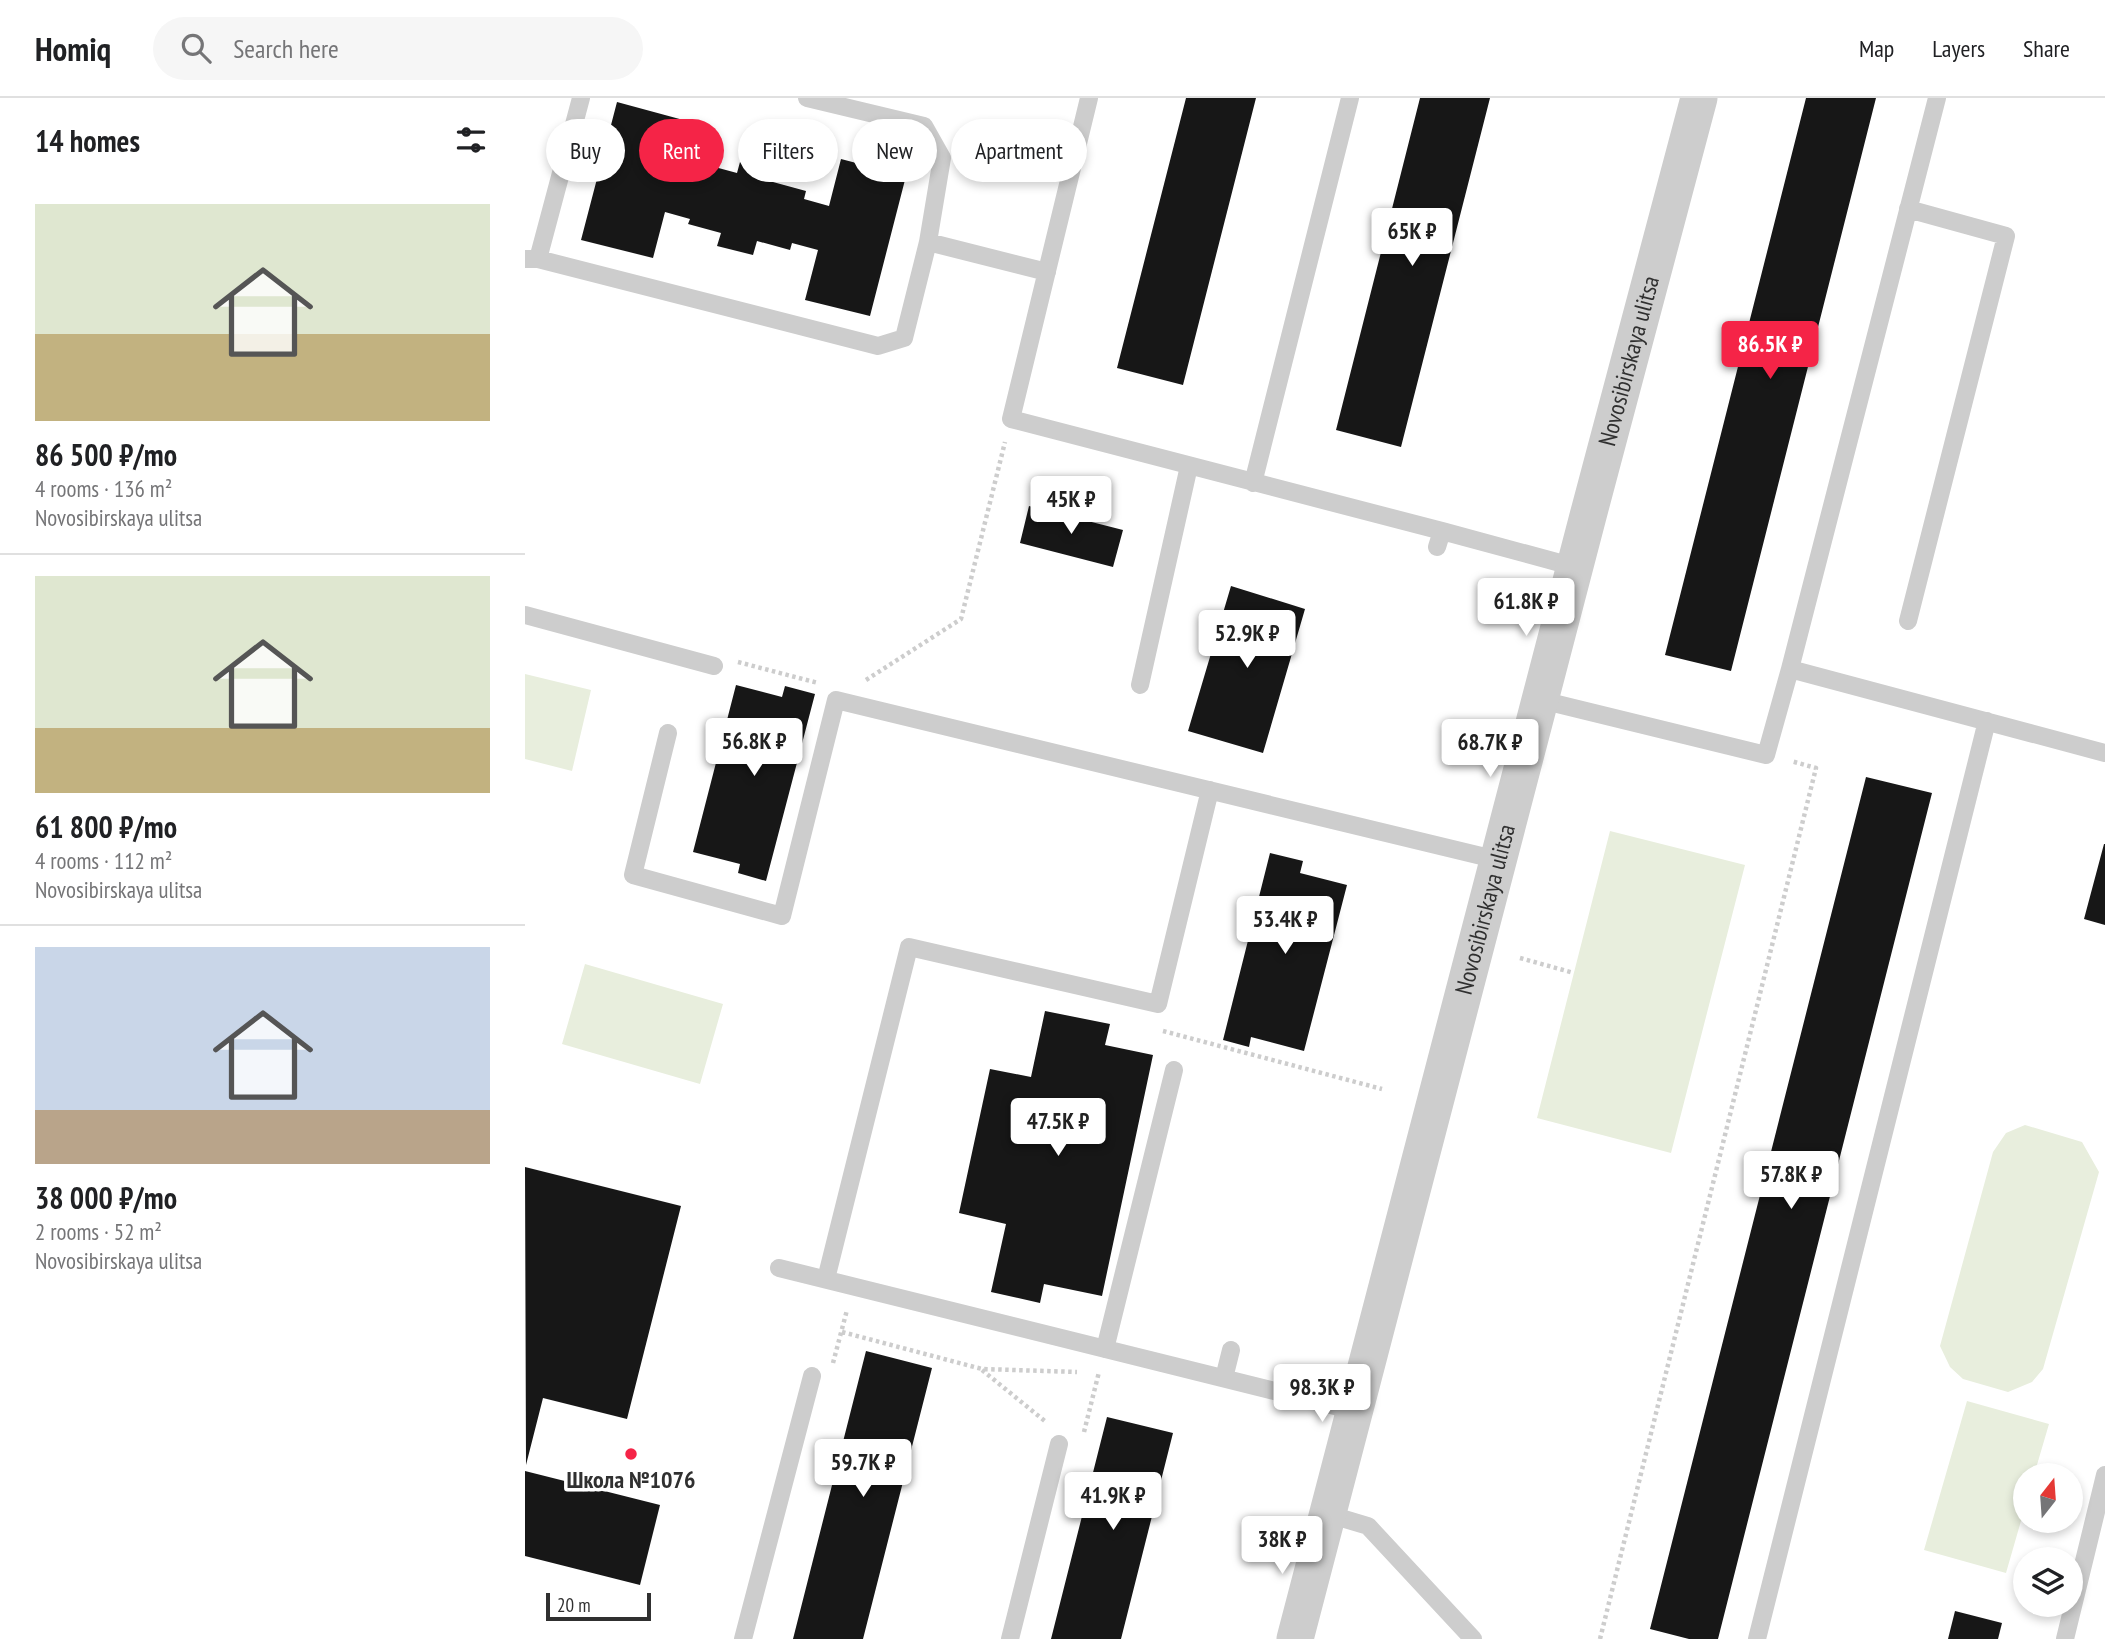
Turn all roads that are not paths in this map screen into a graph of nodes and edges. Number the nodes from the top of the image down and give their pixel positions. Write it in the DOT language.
graph roads {
  1 [pos="581,98"];
  2 [pos="807,98"];
  3 [pos="1089,98"];
  4 [pos="1350,98"];
  5 [pos="1699,98"];
  6 [pos="1937,98"];
  7 [pos="1908,209"];
  8 [pos="928,242"];
  9 [pos="532,259"];
  10 [pos="1047,272"];
  11 [pos="1189,466"];
  12 [pos="1253,483"];
  13 [pos="1575,567"];
  14 [pos="525,615"];
  15 [pos="1908,621"];
  16 [pos="714,666"];
  17 [pos="1790,668"];
  18 [pos="1140,685"];
  19 [pos="1541,700"];
  20 [pos="1987,722"];
  21 [pos="669,733"];
  22 [pos="2105,753"];
  23 [pos="1210,790"];
  24 [pos="1498,860"];
  25 [pos="1174,1070"];
  26 [pos="779,1268"];
  27 [pos="826,1279"];
  28 [pos="1105,1349"];
  29 [pos="1231,1350"];
  30 [pos="812,1376"];
  31 [pos="1224,1378"];
  32 [pos="1355,1411"];
  33 [pos="1059,1444"];
  34 [pos="2105,1475"];
  35 [pos="1328,1514"];
  36 [pos="743,1639"];
  37 [pos="1010,1639"];
  38 [pos="1295,1639"];
  39 [pos="1473,1639"];
  40 [pos="1757,1639"];
  41 [pos="2065,1639"];
  1 -- 9 [label="lane"];
  2 -- 8 [label="lane"];
  3 -- 10 [label="lane"];
  4 -- 12 [label="lane"];
  5 -- 13 [label="street, Novosibirskaya ulitsa"];
  6 -- 7 [label="lane"];
  7 -- 15 [label="lane"];
  7 -- 17 [label="lane"];
  8 -- 9 [label="lane"];
  8 -- 10 [label="lane"];
  10 -- 11 [label="lane"];
  11 -- 12 [label="lane"];
  11 -- 18 [label="lane"];
  12 -- 13 [label="lane"];
  13 -- 19 [label="street, Novosibirskaya ulitsa"];
  14 -- 16 [label="lane"];
  17 -- 19 [label="lane"];
  17 -- 20 [label="lane"];
  19 -- 24 [label="street, Novosibirskaya ulitsa"];
  20 -- 22 [label="lane"];
  20 -- 40 [label="lane"];
  21 -- 23 [label="lane"];
  23 -- 24 [label="lane"];
  23 -- 27 [label="lane"];
  24 -- 32 [label="street, Novosibirskaya ulitsa"];
  25 -- 28 [label="lane"];
  26 -- 27 [label="lane"];
  27 -- 28 [label="lane"];
  28 -- 31 [label="lane"];
  29 -- 31 [label="lane"];
  30 -- 36 [label="lane"];
  31 -- 32 [label="lane"];
  32 -- 35 [label="street, Novosibirskaya ulitsa"];
  33 -- 37 [label="lane"];
  34 -- 41 [label="lane"];
  35 -- 38 [label="street, Novosibirskaya ulitsa"];
  35 -- 39 [label="lane"];
}
